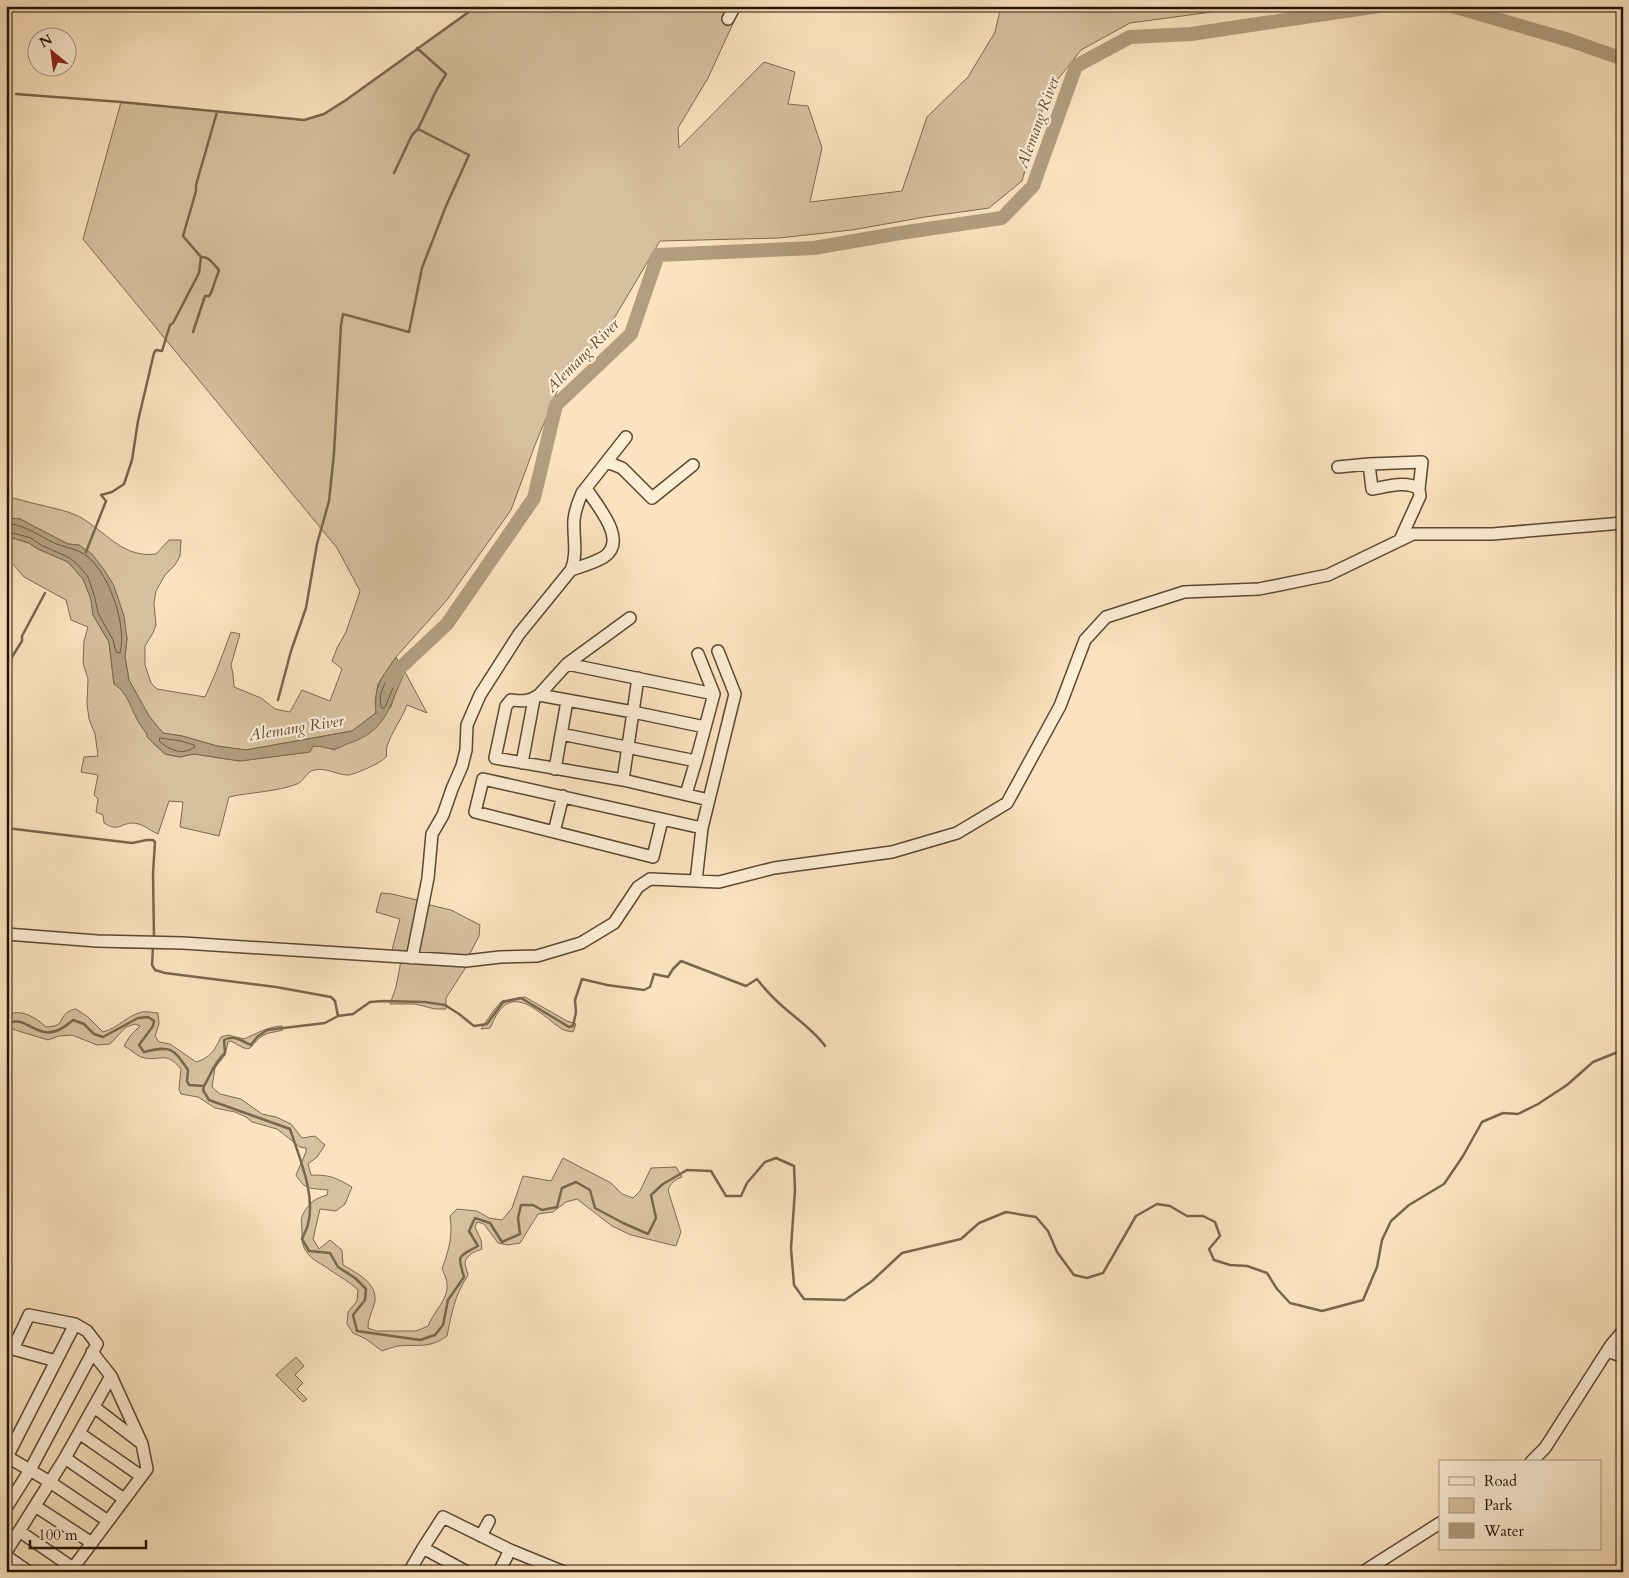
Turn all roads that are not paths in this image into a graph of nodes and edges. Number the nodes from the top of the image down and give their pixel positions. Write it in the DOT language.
graph roads {
  1 [pos="735,6"];
  2 [pos="728,20"];
  3 [pos="626,437"];
  4 [pos="607,462"];
  5 [pos="1368,464"];
  6 [pos="693,465"];
  7 [pos="1338,467"];
  8 [pos="586,488"];
  9 [pos="1419,489"];
  10 [pos="1623,524"];
  11 [pos="1400,540"];
  12 [pos="571,570"];
  13 [pos="630,618"];
  14 [pos="718,651"];
  15 [pos="698,654"];
  16 [pos="567,664"];
  17 [pos="638,678"];
  18 [pos="714,694"];
  19 [pos="536,697"];
  20 [pos="567,701"];
  21 [pos="633,712"];
  22 [pos="705,727"];
  23 [pos="561,734"];
  24 [pos="627,747"];
  25 [pos="696,761"];
  26 [pos="522,763"];
  27 [pos="555,768"];
  28 [pos="623,780"];
  29 [pos="686,794"];
  30 [pos="563,796"];
  31 [pos="709,800"];
  32 [pos="662,820"];
  33 [pos="702,828"];
  34 [pos="554,832"];
  35 [pos="696,881"];
  36 [pos="6,934"];
  37 [pos="412,958"];
  38 [pos="75,1324"];
  39 [pos="1623,1332"];
  40 [pos="1608,1351"];
  41 [pos="92,1352"];
  42 [pos="1623,1357"];
  43 [pos="56,1361"];
  44 [pos="111,1376"];
  45 [pos="94,1407"];
  46 [pos="79,1433"];
  47 [pos="142,1444"];
  48 [pos="7,1457"];
  49 [pos="65,1458"];
  50 [pos="1533,1460"];
  51 [pos="30,1470"];
  52 [pos="141,1476"];
  53 [pos="50,1482"];
  54 [pos="124,1499"];
  55 [pos="35,1506"];
  56 [pos="6,1508"];
  57 [pos="108,1521"];
  58 [pos="489,1521"];
  59 [pos="1439,1524"];
  60 [pos="20,1531"];
  61 [pos="481,1536"];
  62 [pos="92,1543"];
  63 [pos="423,1548"];
  64 [pos="510,1550"];
  65 [pos="6,1552"];
  66 [pos="6,1556"];
  67 [pos="543,1568"];
  68 [pos="72,1570"];
  69 [pos="29,1572"];
  70 [pos="409,1572"];
  71 [pos="466,1572"];
  72 [pos="499,1572"];
  73 [pos="564,1572"];
  74 [pos="1363,1572"];
  1 -- 2 [label="street"];
  3 -- 4 [label="street"];
  4 -- 6 [label="street"];
  4 -- 8 [label="street"];
  5 -- 7 [label="street"];
  5 -- 9 [label="street"];
  5 -- 9 [label="street"];
  8 -- 12 [label="street"];
  8 -- 12 [label="street"];
  9 -- 11 [label="street"];
  10 -- 11 [label="street"];
  11 -- 35 [label="street"];
  12 -- 37 [label="street"];
  13 -- 16 [label="street"];
  14 -- 31 [label="street"];
  15 -- 18 [label="street"];
  16 -- 17 [label="street"];
  16 -- 19 [label="street"];
  17 -- 18 [label="street"];
  17 -- 21 [label="street"];
  18 -- 22 [label="street"];
  19 -- 20 [label="street"];
  19 -- 26 [label="street"];
  19 -- 26 [label="street"];
  20 -- 21 [label="street"];
  20 -- 23 [label="street"];
  21 -- 22 [label="street"];
  21 -- 24 [label="street"];
  22 -- 25 [label="street"];
  23 -- 24 [label="street"];
  23 -- 27 [label="street"];
  24 -- 25 [label="street"];
  24 -- 28 [label="street"];
  25 -- 29 [label="street"];
  26 -- 27 [label="street"];
  27 -- 28 [label="street"];
  28 -- 29 [label="street"];
  29 -- 31 [label="street"];
  30 -- 32 [label="street"];
  30 -- 34 [label="street"];
  30 -- 34 [label="street"];
  31 -- 33 [label="street"];
  32 -- 33 [label="street"];
  32 -- 34 [label="street"];
  33 -- 35 [label="street"];
  35 -- 37 [label="street"];
  36 -- 37 [label="street"];
  38 -- 41 [label="street"];
  38 -- 43 [label="street"];
  38 -- 43 [label="street"];
  39 -- 40 [label="street"];
  40 -- 42 [label="street"];
  40 -- 50 [label="street"];
  41 -- 44 [label="street"];
  41 -- 51 [label="street"];
  43 -- 48 [label="street"];
  44 -- 45 [label="street"];
  44 -- 47 [label="street"];
  45 -- 46 [label="street"];
  45 -- 47 [label="street"];
  46 -- 49 [label="street"];
  46 -- 52 [label="street"];
  47 -- 52 [label="street"];
  48 -- 51 [label="street"];
  49 -- 53 [label="street"];
  49 -- 54 [label="street"];
  51 -- 53 [label="street"];
  51 -- 56 [label="street"];
  52 -- 54 [label="street"];
  53 -- 55 [label="street"];
  53 -- 57 [label="street"];
  54 -- 57 [label="street"];
  55 -- 60 [label="street"];
  55 -- 62 [label="street"];
  57 -- 62 [label="street"];
  58 -- 61 [label="street"];
  59 -- 74 [label="street"];
  60 -- 65 [label="street"];
  60 -- 68 [label="street"];
  61 -- 63 [label="street"];
  61 -- 64 [label="street"];
  62 -- 68 [label="street"];
  63 -- 70 [label="street"];
  63 -- 71 [label="street"];
  64 -- 67 [label="street"];
  64 -- 72 [label="street"];
  66 -- 69 [label="street"];
  67 -- 73 [label="street"];
}
